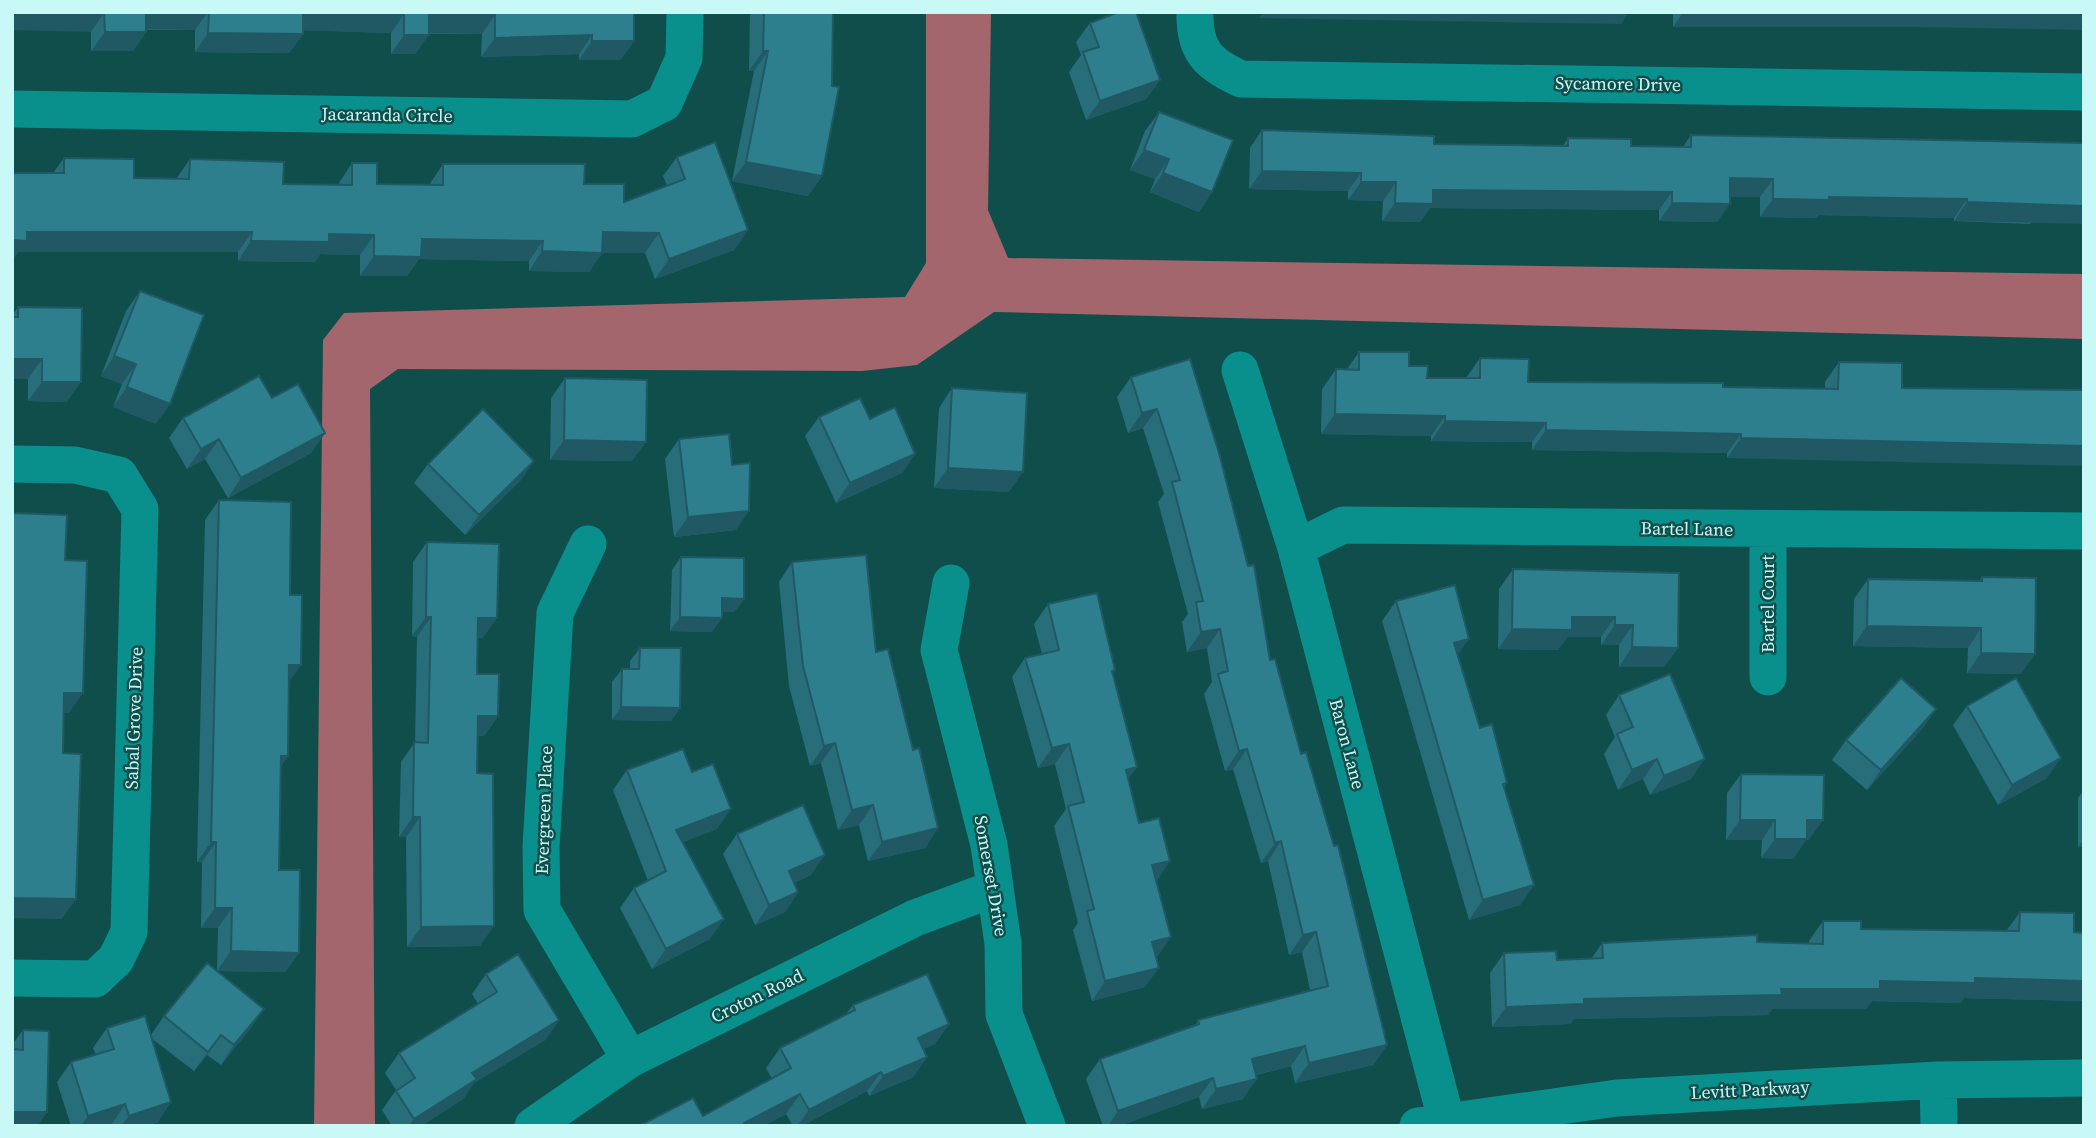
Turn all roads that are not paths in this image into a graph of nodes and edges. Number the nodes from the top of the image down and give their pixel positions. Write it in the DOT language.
graph roads {
  1 [pos="685,12"];
  2 [pos="1195,12"];
  3 [pos="2084,92"];
  4 [pos="12,109"];
  5 [pos="1240,370"];
  6 [pos="12,464"];
  7 [pos="1768,530"];
  8 [pos="2084,531"];
  9 [pos="588,544"];
  10 [pos="1296,548"];
  11 [pos="951,583"];
  12 [pos="1768,677"];
  13 [pos="993,889"];
  14 [pos="12,978"];
  15 [pos="630,1059"];
  16 [pos="2084,1078"];
  17 [pos="1938,1080"];
  18 [pos="1432,1123"];
  19 [pos="533,1126"];
  20 [pos="1046,1126"];
  21 [pos="1939,1126"];
  1 -- 4 [label="street, Jacaranda Circle"];
  2 -- 3 [label="street, Sycamore Drive"];
  5 -- 10 [label="street, Baron Lane"];
  6 -- 14 [label="street, Sabal Grove Drive"];
  7 -- 8 [label="street, Bartel Lane"];
  7 -- 10 [label="street, Bartel Lane"];
  7 -- 12 [label="street, Bartel Court"];
  9 -- 15 [label="street, Evergreen Place"];
  10 -- 18 [label="street, Baron Lane"];
  11 -- 13 [label="street, Somerset Drive"];
  13 -- 15 [label="street, Croton Road"];
  13 -- 20 [label="street, Somerset Drive"];
  15 -- 19 [label="street, Croton Road"];
  16 -- 17 [label="street, Levitt Parkway"];
  17 -- 18 [label="street, Levitt Parkway"];
  17 -- 21 [label="street"];
}
